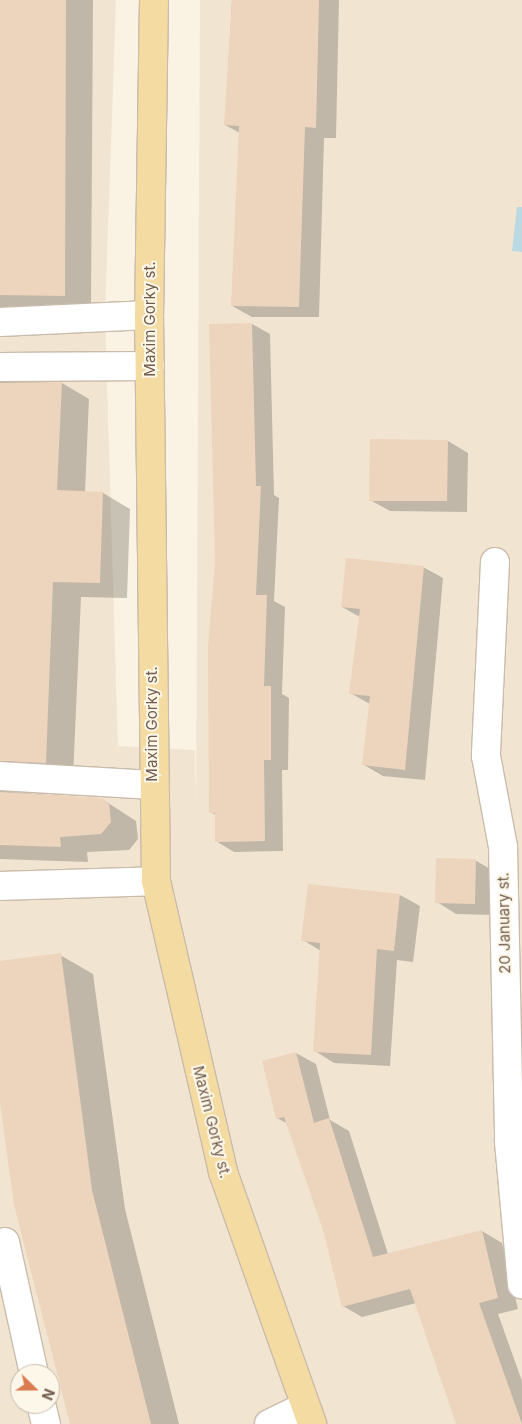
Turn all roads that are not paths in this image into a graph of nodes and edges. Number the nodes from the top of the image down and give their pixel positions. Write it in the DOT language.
graph roads {
  1 [pos="154,0"];
  2 [pos="149,315"];
  3 [pos="0,322"];
  4 [pos="150,366"];
  5 [pos="0,367"];
  6 [pos="495,562"];
  7 [pos="0,776"];
  8 [pos="152,785"];
  9 [pos="512,846"];
  10 [pos="156,881"];
  11 [pos="0,886"];
  12 [pos="4,1242"];
  13 [pos="522,1284"];
  14 [pos="32,1364"];
  15 [pos="308,1415"];
  16 [pos="269,1424"];
  1 -- 2 [label="main road, Maxim Gorky st."];
  2 -- 3 [label="street"];
  2 -- 4 [label="main road, Maxim Gorky st."];
  4 -- 5 [label="street"];
  4 -- 8 [label="main road, Maxim Gorky st."];
  6 -- 9 [label="street, 20 January st."];
  7 -- 8 [label="street"];
  8 -- 10 [label="main road, Maxim Gorky st."];
  9 -- 13 [label="street, 20 January st."];
  10 -- 11 [label="street"];
  10 -- 15 [label="main road, Maxim Gorky st."];
  12 -- 14 [label="street"];
  15 -- 16 [label="street"];
}
